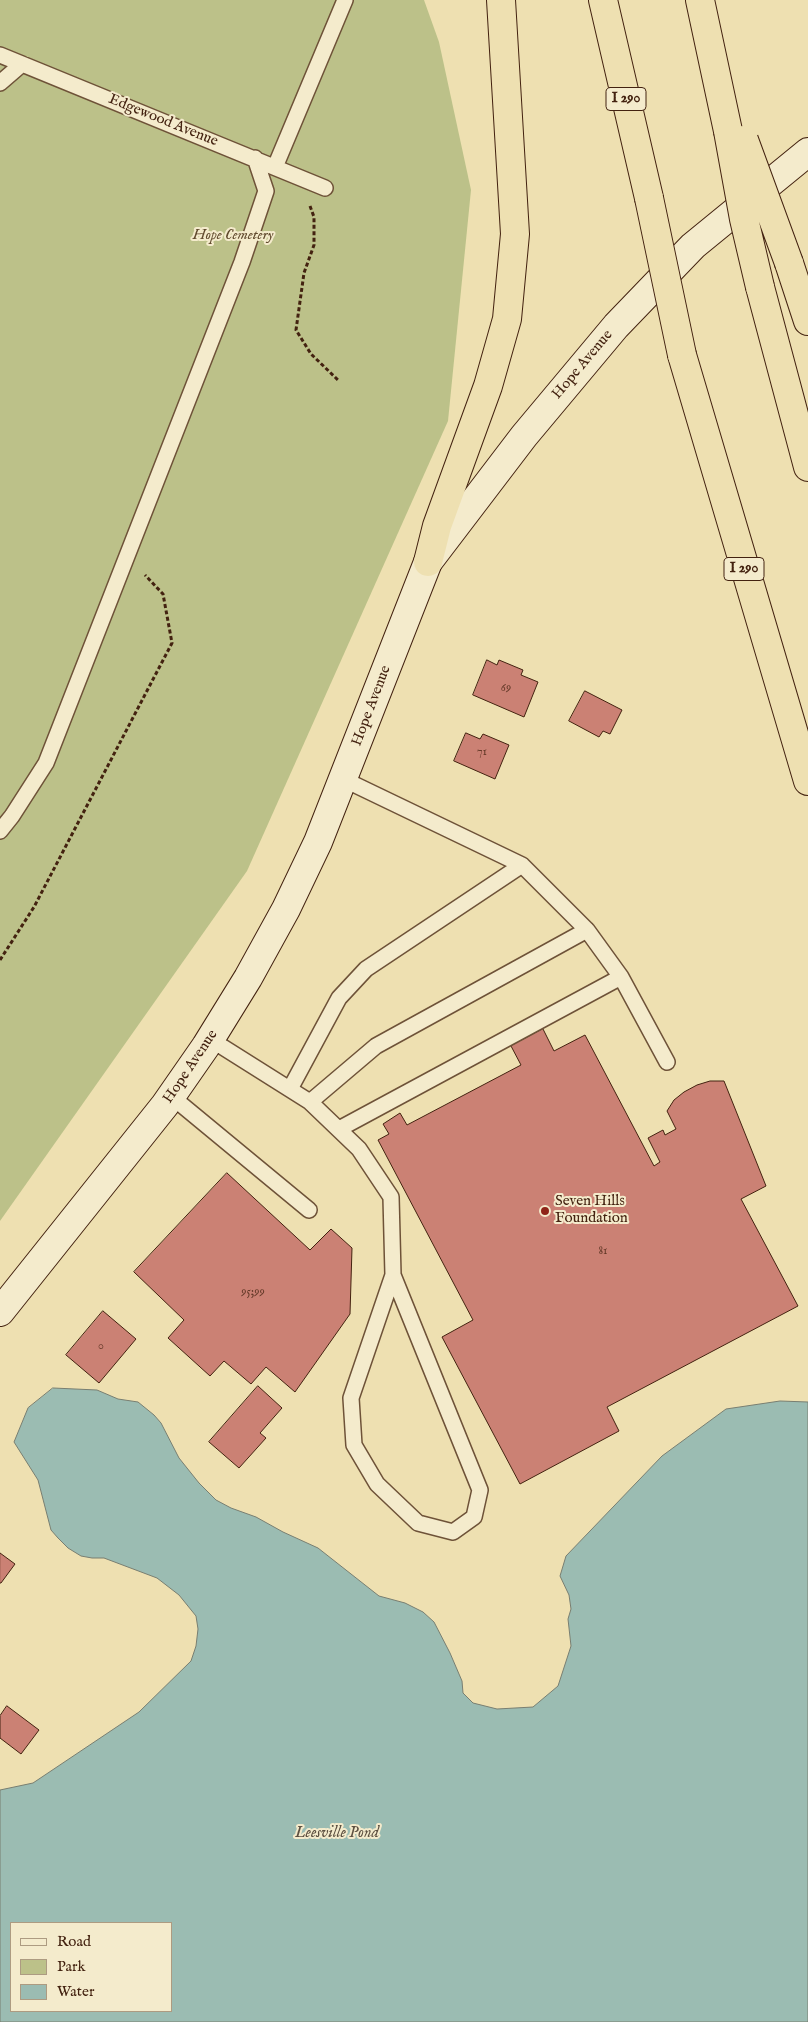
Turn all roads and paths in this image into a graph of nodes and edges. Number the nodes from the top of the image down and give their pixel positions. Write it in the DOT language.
graph roads {
  1 [pos="345,0"];
  2 [pos="501,0"];
  3 [pos="603,0"];
  4 [pos="700,0"];
  5 [pos="0,55"];
  6 [pos="22,64"];
  7 [pos="0,82"];
  8 [pos="733,127"];
  9 [pos="808,152"];
  10 [pos="255,158"];
  11 [pos="275,166"];
  12 [pos="300,178"];
  13 [pos="325,188"];
  14 [pos="808,321"];
  15 [pos="338,380"];
  16 [pos="808,468"];
  17 [pos="127,557"];
  18 [pos="428,562"];
  19 [pos="343,779"];
  20 [pos="808,781"];
  21 [pos="0,831"];
  22 [pos="522,865"];
  23 [pos="587,930"];
  24 [pos="0,960"];
  25 [pos="620,977"];
  26 [pos="210,1039"];
  27 [pos="667,1062"];
  28 [pos="290,1089"];
  29 [pos="172,1096"];
  30 [pos="310,1102"];
  31 [pos="338,1129"];
  32 [pos="309,1210"];
  33 [pos="392,1274"];
  34 [pos="0,1312"];
  1 -- 11 [label="lane"];
  2 -- 18 [label="highway"];
  3 -- 20 [label="highway, I 290, bridge"];
  4 -- 8 [label="highway"];
  5 -- 6 [label="lane, Edgewood Avenue"];
  6 -- 7 [label="lane"];
  6 -- 10 [label="lane, Edgewood Avenue"];
  8 -- 14 [label="highway, bridge"];
  8 -- 16 [label="highway, bridge"];
  9 -- 18 [label="main road, Hope Avenue"];
  10 -- 11 [label="lane, Edgewood Avenue"];
  10 -- 17 [label="lane"];
  11 -- 12 [label="lane, Edgewood Avenue"];
  12 -- 13 [label="lane, Edgewood Avenue"];
  12 -- 15 [label="path"];
  17 -- 21 [label="lane"];
  17 -- 24 [label="path"];
  18 -- 19 [label="main road, Hope Avenue"];
  19 -- 22 [label="lane"];
  19 -- 26 [label="main road, Hope Avenue"];
  22 -- 23 [label="lane"];
  22 -- 28 [label="lane"];
  23 -- 25 [label="lane"];
  23 -- 30 [label="lane"];
  25 -- 27 [label="lane"];
  25 -- 31 [label="lane"];
  26 -- 28 [label="lane"];
  26 -- 29 [label="main road, Hope Avenue"];
  28 -- 30 [label="lane"];
  29 -- 32 [label="lane"];
  29 -- 34 [label="main road, Hope Avenue"];
  30 -- 31 [label="lane"];
  31 -- 33 [label="lane"];
  33 -- 33 [label="lane"];
}
